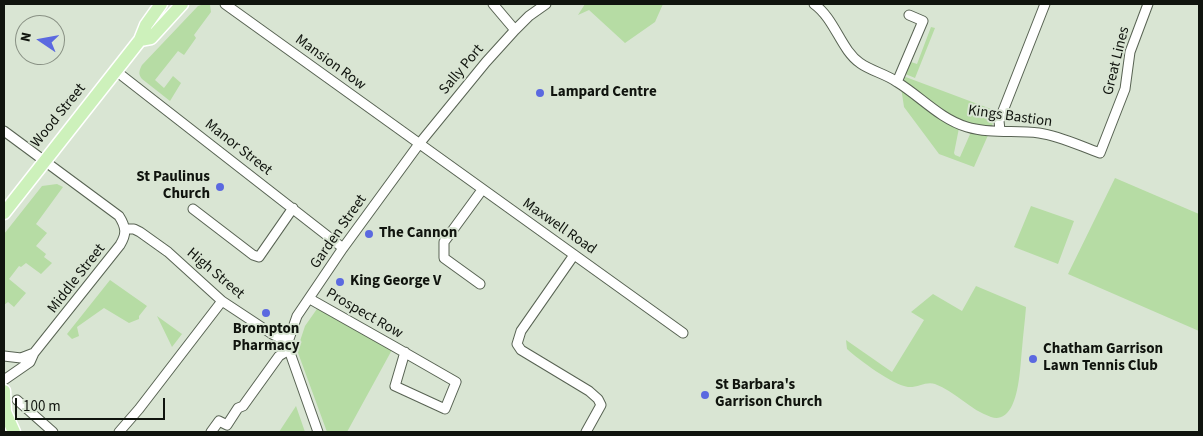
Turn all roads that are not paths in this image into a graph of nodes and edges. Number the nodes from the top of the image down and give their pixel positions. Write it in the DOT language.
graph roads {
  1 [pos="161,4"];
  2 [pos="182,4"];
  3 [pos="225,4"];
  4 [pos="493,4"];
  5 [pos="546,4"];
  6 [pos="1045,4"];
  7 [pos="1148,4"];
  8 [pos="816,5"];
  9 [pos="909,15"];
  10 [pos="923,21"];
  11 [pos="932,25"];
  12 [pos="515,30"];
  13 [pos="140,40"];
  14 [pos="116,71"];
  15 [pos="897,82"];
  16 [pos="1000,130"];
  17 [pos="4,131"];
  18 [pos="419,144"];
  19 [pos="1100,153"];
  20 [pos="44,160"];
  21 [pos="482,190"];
  22 [pos="293,208"];
  23 [pos="193,209"];
  24 [pos="4,213"];
  25 [pos="125,229"];
  26 [pos="343,248"];
  27 [pos="574,255"];
  28 [pos="480,284"];
  29 [pos="310,298"];
  30 [pos="222,301"];
  31 [pos="683,333"];
  32 [pos="289,340"];
  33 [pos="289,350"];
  34 [pos="405,352"];
  35 [pos="34,354"];
  36 [pos="4,356"];
  37 [pos="4,380"];
  38 [pos="4,391"];
  39 [pos="17,400"];
  40 [pos="14,432"];
  41 [pos="53,432"];
  42 [pos="119,432"];
  43 [pos="211,432"];
  44 [pos="318,432"];
  45 [pos="586,432"];
  1 -- 13 [label="main road, Wood Street"];
  2 -- 13 [label="main road, Wood Street"];
  3 -- 18 [label="street, Mansion Row"];
  4 -- 12 [label="street"];
  5 -- 12 [label="street, Sally Port"];
  6 -- 16 [label="street"];
  7 -- 19 [label="street, Great Lines"];
  8 -- 15 [label="street, Kings Bastion"];
  9 -- 10 [label="street"];
  10 -- 11 [label="street"];
  10 -- 15 [label="street"];
  12 -- 18 [label="street, Sally Port"];
  13 -- 14 [label="main road, Wood Street"];
  14 -- 20 [label="main road, Wood Street"];
  14 -- 22 [label="street, Manor Street"];
  15 -- 16 [label="street, Kings Bastion"];
  16 -- 19 [label="street, Kings Bastion"];
  17 -- 20 [label="street"];
  18 -- 21 [label="street, Maxwell Road"];
  18 -- 26 [label="street, Garden Street"];
  20 -- 24 [label="main road, Wood Street"];
  20 -- 25 [label="street"];
  21 -- 27 [label="street, Maxwell Road"];
  21 -- 28 [label="street"];
  22 -- 23 [label="street"];
  22 -- 26 [label="street, Manor Street"];
  25 -- 30 [label="street, High Street"];
  25 -- 35 [label="street, Middle Street"];
  26 -- 29 [label="street, Garden Street"];
  27 -- 31 [label="street, Maxwell Road"];
  27 -- 45 [label="street"];
  29 -- 32 [label="street, Garden Street"];
  29 -- 34 [label="street, Prospect Row"];
  30 -- 32 [label="street, High Street"];
  30 -- 42 [label="street"];
  32 -- 33 [label="street, Garden Street"];
  33 -- 43 [label="street"];
  33 -- 44 [label="street, Garden Street"];
  34 -- 34 [label="street, Prospect Row"];
  35 -- 36 [label="street"];
  35 -- 37 [label="street, Middle Street"];
  38 -- 40 [label="main road"];
  39 -- 41 [label="street"];
}
